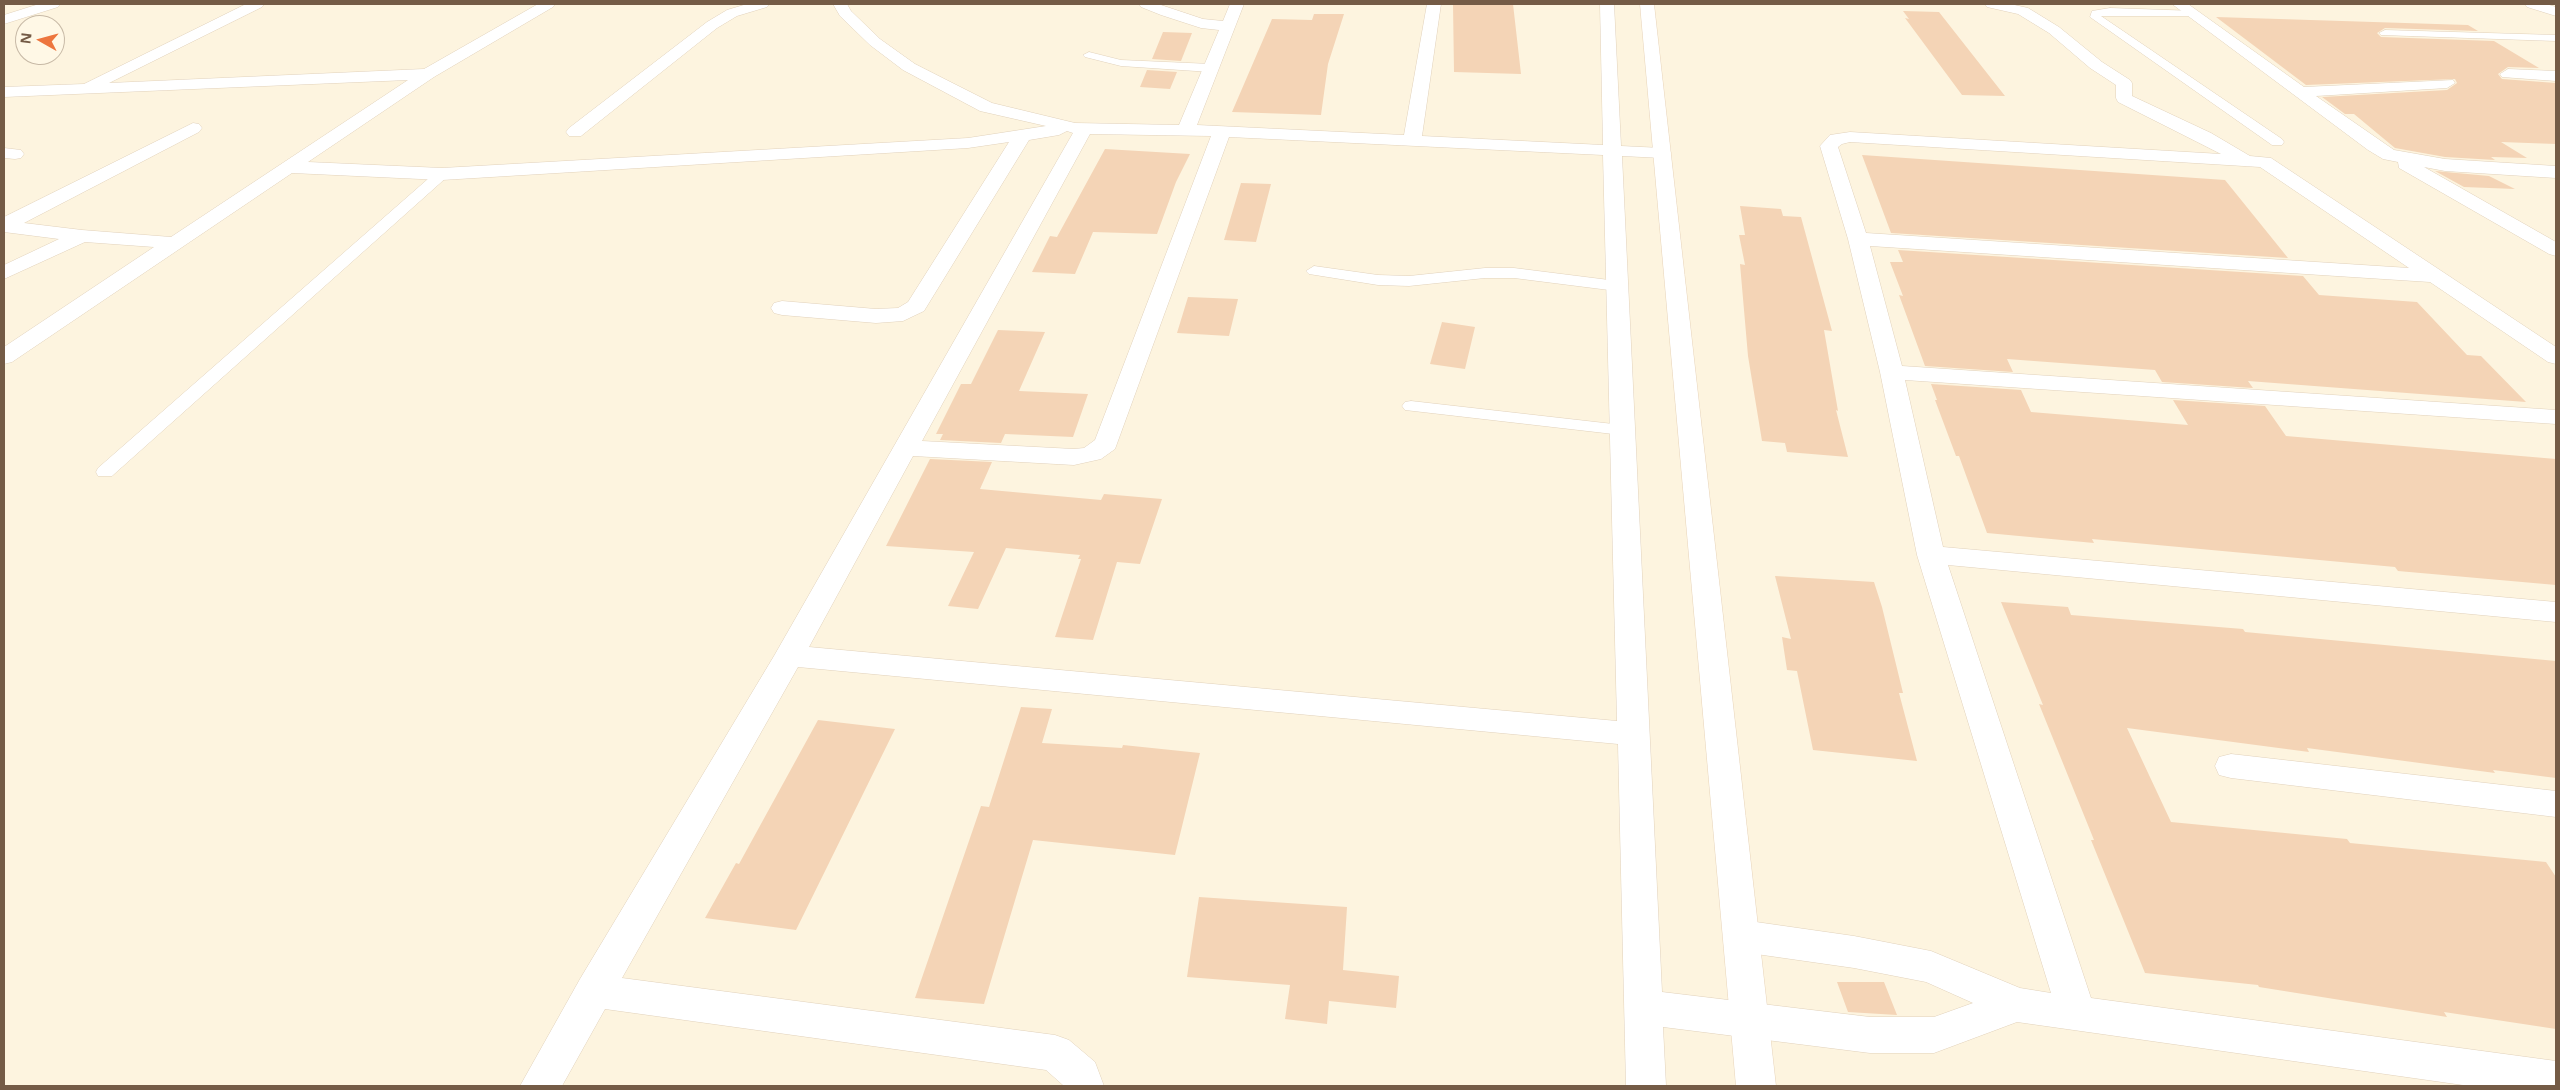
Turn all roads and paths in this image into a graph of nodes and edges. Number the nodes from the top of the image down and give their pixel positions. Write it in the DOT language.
graph roads {
  1 [pos="53,4"];
  2 [pos="258,4"];
  3 [pos="548,4"];
  4 [pos="762,4"];
  5 [pos="840,4"];
  6 [pos="1146,4"];
  7 [pos="1237,4"];
  8 [pos="1434,4"];
  9 [pos="1608,4"];
  10 [pos="1647,4"];
  11 [pos="1992,4"];
  12 [pos="2532,4"];
  13 [pos="2186,9"];
  14 [pos="2556,12"];
  15 [pos="4,20"];
  16 [pos="1228,26"];
  17 [pos="2385,33"];
  18 [pos="2556,38"];
  19 [pos="1089,55"];
  20 [pos="1211,68"];
  21 [pos="428,74"];
  22 [pos="2508,74"];
  23 [pos="2556,76"];
  24 [pos="2447,83"];
  25 [pos="80,90"];
  26 [pos="4,92"];
  27 [pos="2302,92"];
  28 [pos="194,128"];
  29 [pos="1079,128"];
  30 [pos="1186,130"];
  31 [pos="575,132"];
  32 [pos="1222,132"];
  33 [pos="1022,136"];
  34 [pos="1412,140"];
  35 [pos="2277,142"];
  36 [pos="1612,150"];
  37 [pos="1662,153"];
  38 [pos="2389,155"];
  39 [pos="2246,161"];
  40 [pos="288,168"];
  41 [pos="2556,172"];
  42 [pos="442,174"];
  43 [pos="4,226"];
  44 [pos="82,236"];
  45 [pos="1858,239"];
  46 [pos="176,243"];
  47 [pos="2556,250"];
  48 [pos="1314,271"];
  49 [pos="4,272"];
  50 [pos="2436,276"];
  51 [pos="1617,286"];
  52 [pos="782,308"];
  53 [pos="2556,357"];
  54 [pos="4,358"];
  55 [pos="1892,372"];
  56 [pos="1411,406"];
  57 [pos="2556,418"];
  58 [pos="1622,430"];
  59 [pos="907,448"];
  60 [pos="105,472"];
  61 [pos="1931,555"];
  62 [pos="2556,612"];
  63 [pos="789,656"];
  64 [pos="1632,734"];
  65 [pos="2231,766"];
  66 [pos="2556,804"];
  67 [pos="1742,936"];
  68 [pos="594,991"];
  69 [pos="2017,1005"];
  70 [pos="1642,1007"];
  71 [pos="2077,1014"];
  72 [pos="1750,1022"];
  73 [pos="2486,1078"];
  74 [pos="2556,1080"];
  75 [pos="540,1086"];
  76 [pos="1084,1086"];
  77 [pos="1646,1086"];
  78 [pos="1756,1086"];
  1 -- 15 [label="street"];
  2 -- 25 [label="street"];
  3 -- 21 [label="street"];
  4 -- 31 [label="street"];
  5 -- 29 [label="street"];
  6 -- 16 [label="street"];
  7 -- 16 [label="street"];
  8 -- 34 [label="street"];
  9 -- 36 [label="street"];
  10 -- 37 [label="street"];
  11 -- 39 [label="street"];
  12 -- 14 [label="street"];
  13 -- 27 [label="street"];
  13 -- 35 [label="lane"];
  16 -- 20 [label="street"];
  17 -- 18 [label="lane"];
  19 -- 20 [label="lane"];
  20 -- 30 [label="street"];
  21 -- 25 [label="street"];
  21 -- 40 [label="street"];
  22 -- 23 [label="street"];
  24 -- 27 [label="street"];
  25 -- 26 [label="street"];
  27 -- 38 [label="street"];
  28 -- 43 [label="street"];
  29 -- 30 [label="street"];
  29 -- 33 [label="street"];
  29 -- 59 [label="street"];
  30 -- 32 [label="street"];
  32 -- 34 [label="street"];
  32 -- 59 [label="street"];
  33 -- 42 [label="street"];
  33 -- 52 [label="street"];
  34 -- 36 [label="street"];
  36 -- 37 [label="street"];
  36 -- 51 [label="street"];
  37 -- 67 [label="street"];
  38 -- 41 [label="street"];
  38 -- 47 [label="street"];
  39 -- 45 [label="street"];
  39 -- 50 [label="street"];
  40 -- 42 [label="street"];
  40 -- 46 [label="street"];
  42 -- 60 [label="lane"];
  43 -- 44 [label="street"];
  44 -- 46 [label="street"];
  44 -- 49 [label="street"];
  45 -- 50 [label="street"];
  45 -- 55 [label="street"];
  46 -- 54 [label="street"];
  48 -- 51 [label="lane"];
  50 -- 53 [label="street"];
  51 -- 58 [label="street"];
  55 -- 57 [label="street"];
  55 -- 61 [label="street"];
  56 -- 58 [label="lane"];
  58 -- 64 [label="street"];
  59 -- 63 [label="street"];
  61 -- 62 [label="street"];
  61 -- 71 [label="street"];
  63 -- 64 [label="street"];
  63 -- 68 [label="street"];
  64 -- 70 [label="street"];
  65 -- 66 [label="street"];
  67 -- 69 [label="street"];
  67 -- 72 [label="street"];
  68 -- 75 [label="street"];
  68 -- 76 [label="street"];
  69 -- 71 [label="street"];
  69 -- 72 [label="street"];
  70 -- 72 [label="street"];
  70 -- 77 [label="street"];
  71 -- 73 [label="street"];
  72 -- 78 [label="street"];
  73 -- 74 [label="street"];
}
